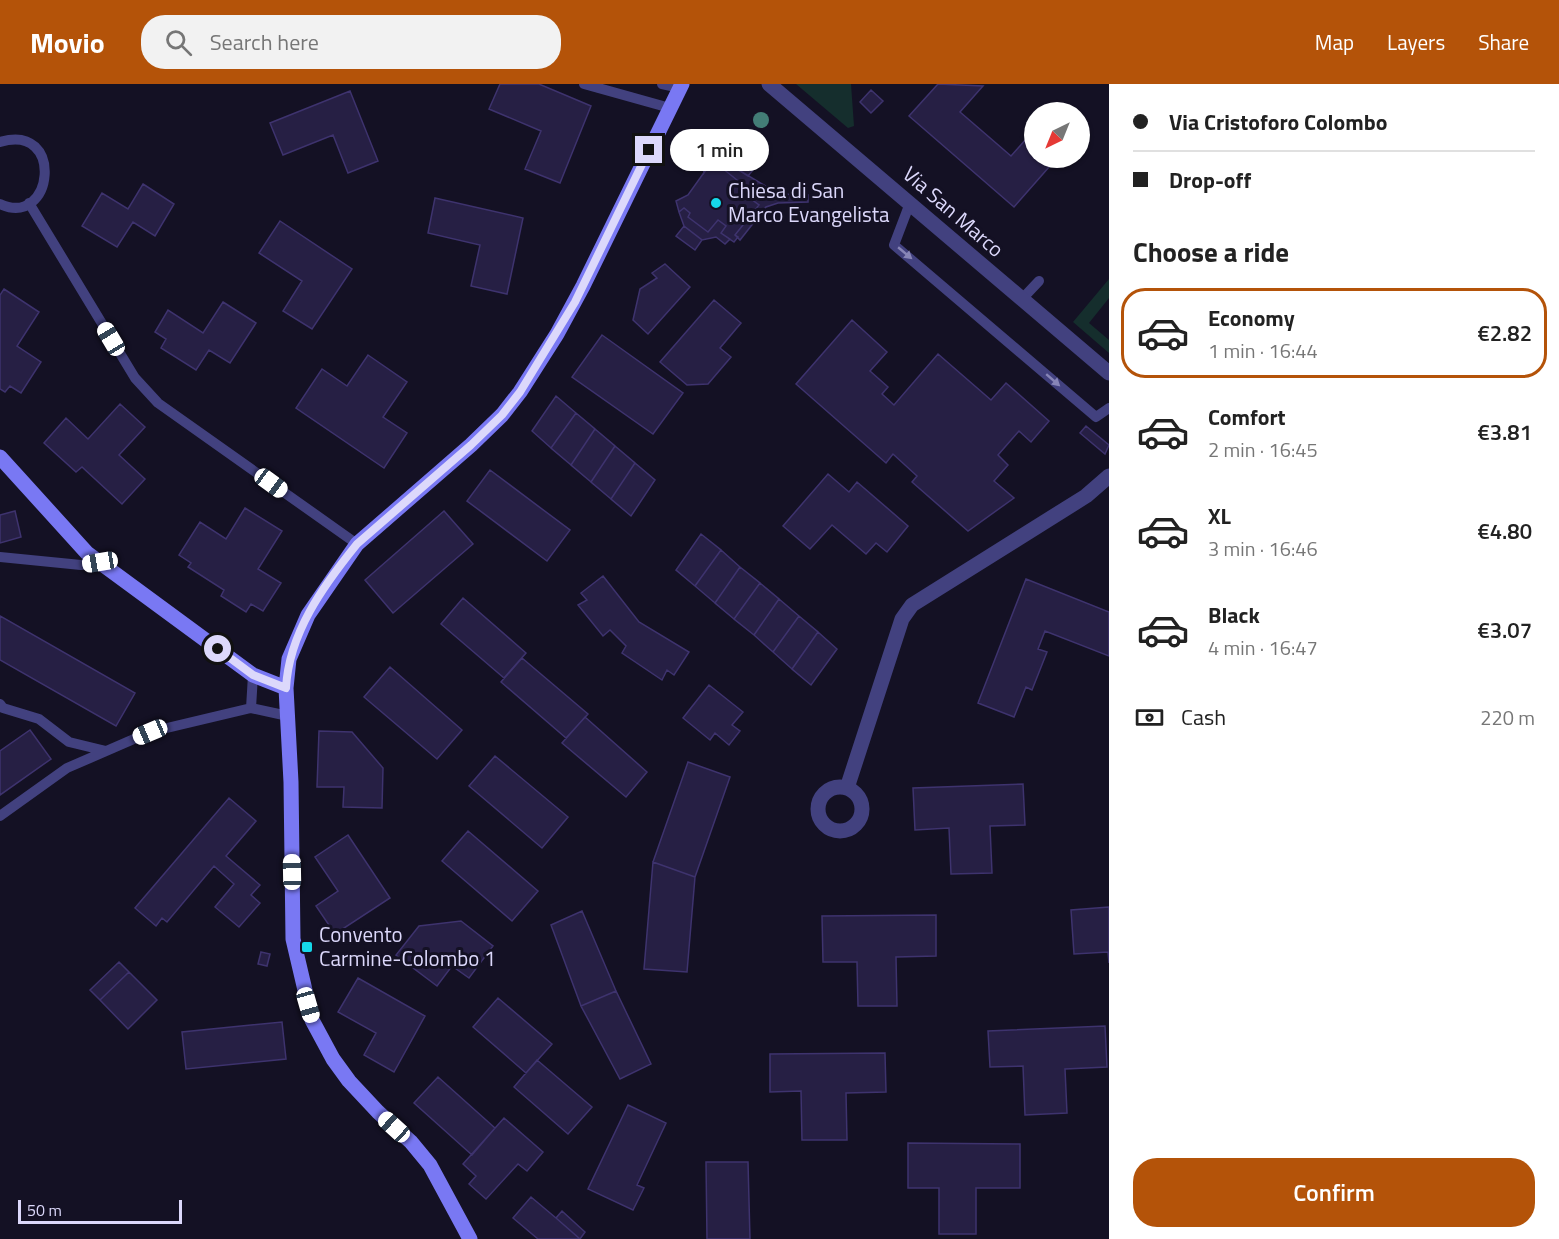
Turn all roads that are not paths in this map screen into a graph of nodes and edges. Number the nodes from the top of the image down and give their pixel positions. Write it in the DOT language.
graph roads {
  1 [pos="584,84"];
  2 [pos="662,84"];
  3 [pos="769,84"];
  4 [pos="681,86"];
  5 [pos="670,108"];
  6 [pos="0,142"];
  7 [pos="910,202"];
  8 [pos="29,203"];
  9 [pos="0,204"];
  10 [pos="1039,281"];
  11 [pos="1022,299"];
  12 [pos="1109,373"];
  13 [pos="1109,408"];
  14 [pos="0,458"];
  15 [pos="1109,476"];
  16 [pos="1109,488"];
  17 [pos="1086,496"];
  18 [pos="357,544"];
  19 [pos="0,557"];
  20 [pos="100,562"];
  21 [pos="253,675"];
  22 [pos="286,688"];
  23 [pos="0,704"];
  24 [pos="251,708"];
  25 [pos="288,716"];
  26 [pos="106,751"];
  27 [pos="847,788"];
  28 [pos="0,816"];
  29 [pos="470,1239"];
  1 -- 5 [label="lane"];
  2 -- 4 [label="lane"];
  3 -- 7 [label="street, Via San Marco"];
  4 -- 5 [label="main road"];
  5 -- 18 [label="main road"];
  6 -- 8 [label="lane"];
  7 -- 11 [label="street, Via San Marco"];
  7 -- 13 [label="lane, one-way"];
  8 -- 9 [label="lane"];
  8 -- 18 [label="lane"];
  10 -- 11 [label="lane"];
  11 -- 12 [label="street, Via San Marco"];
  14 -- 20 [label="main road"];
  15 -- 17 [label="street"];
  16 -- 17 [label="street"];
  17 -- 27 [label="street"];
  18 -- 22 [label="main road"];
  19 -- 20 [label="lane"];
  20 -- 21 [label="main road"];
  21 -- 22 [label="main road"];
  21 -- 24 [label="lane"];
  22 -- 25 [label="main road"];
  23 -- 26 [label="lane"];
  24 -- 25 [label="lane"];
  24 -- 26 [label="lane"];
  25 -- 29 [label="main road"];
  26 -- 28 [label="lane"];
}
